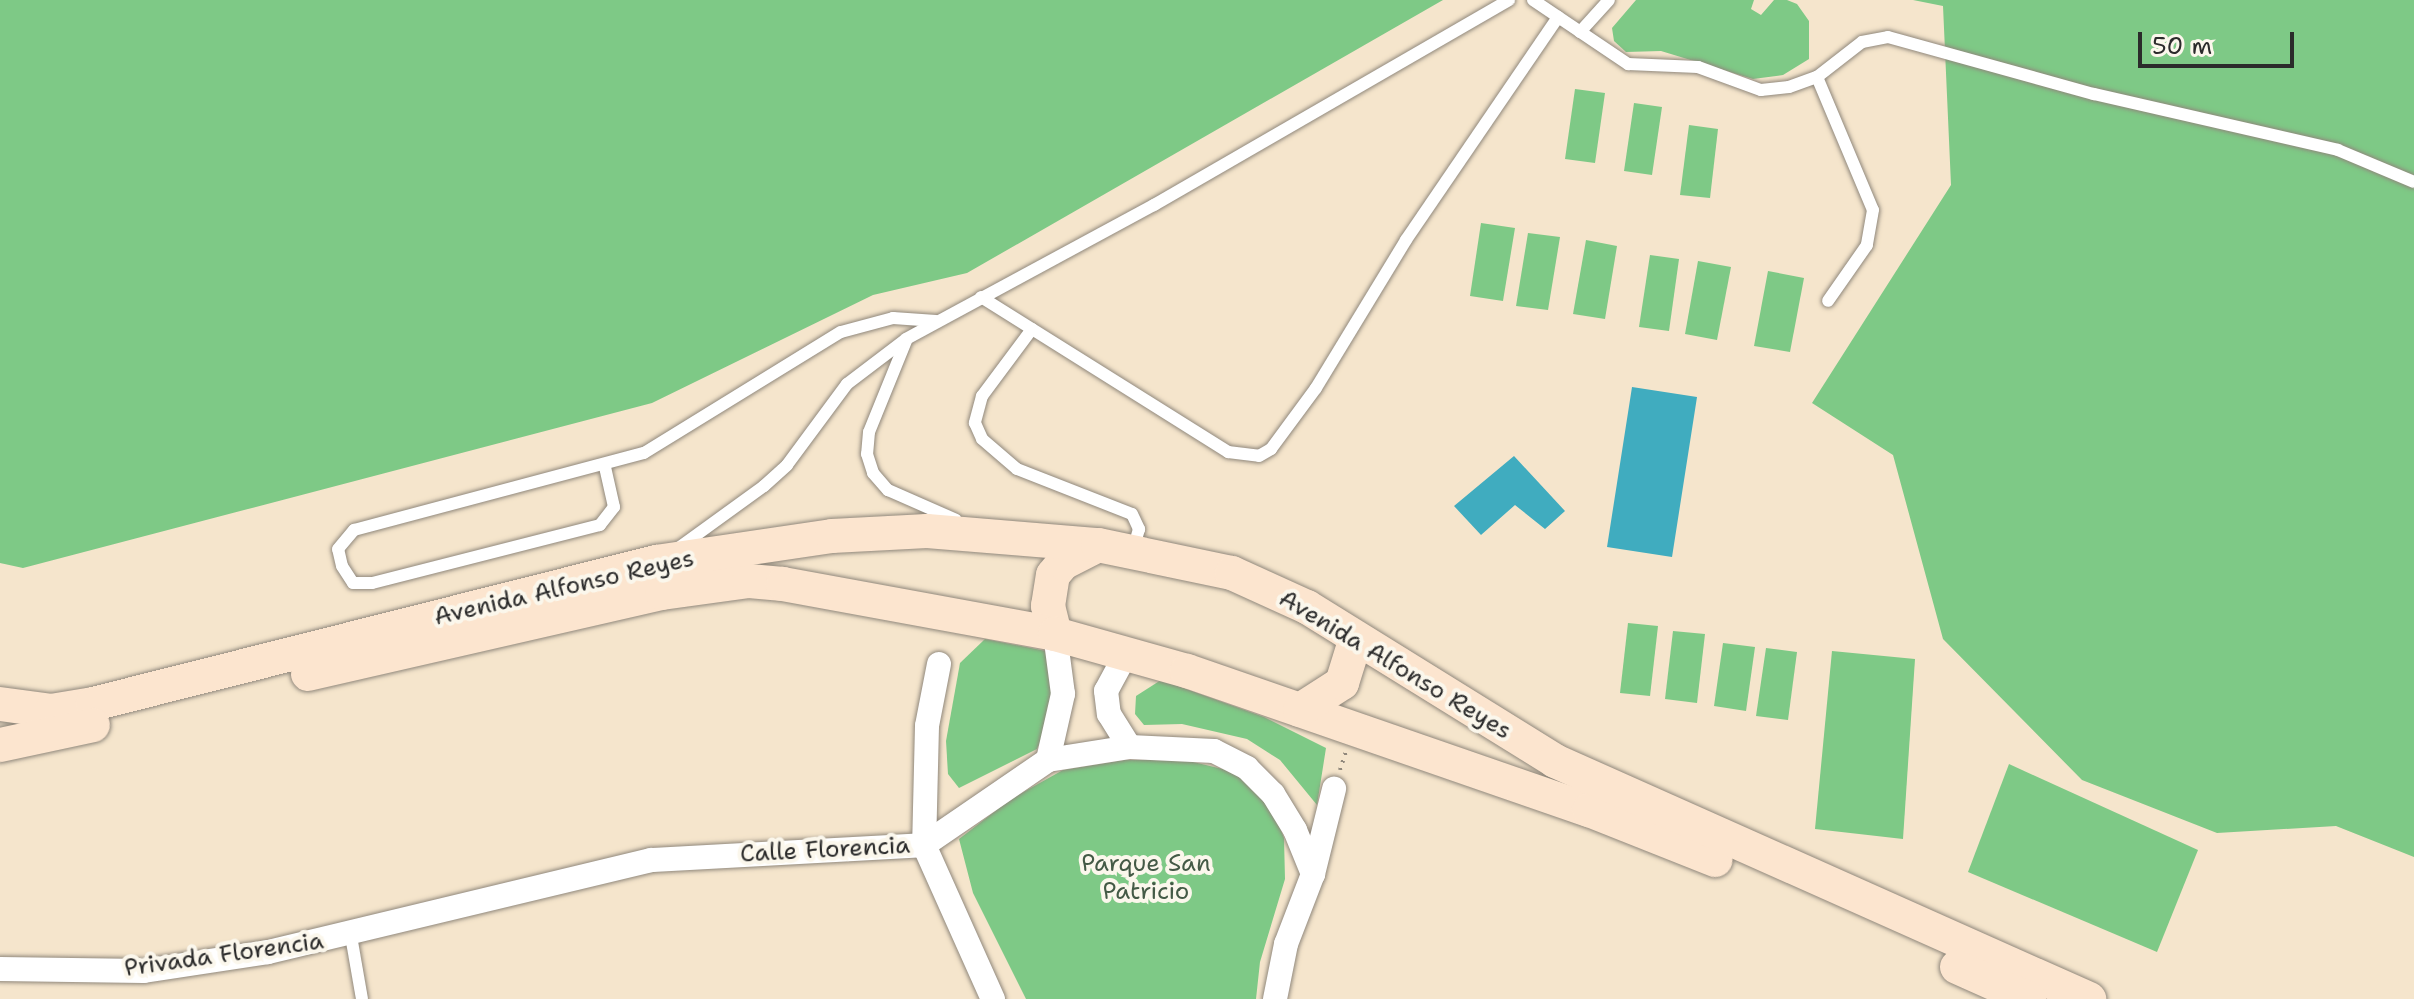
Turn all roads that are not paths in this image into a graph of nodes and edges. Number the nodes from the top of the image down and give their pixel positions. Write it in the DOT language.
graph roads {
  1 [pos="1509,0"];
  2 [pos="1533,0"];
  3 [pos="1609,0"];
  4 [pos="1558,17"];
  5 [pos="1580,32"];
  6 [pos="1817,77"];
  7 [pos="2414,182"];
  8 [pos="981,297"];
  9 [pos="1828,301"];
  10 [pos="936,321"];
  11 [pos="1032,329"];
  12 [pos="906,339"];
  13 [pos="605,467"];
  14 [pos="1001,535"];
  15 [pos="1098,545"];
  16 [pos="1133,550"];
  17 [pos="656,562"];
  18 [pos="1055,634"];
  19 [pos="1356,638"];
  20 [pos="1126,654"];
  21 [pos="939,664"];
  22 [pos="1106,691"];
  23 [pos="1063,694"];
  24 [pos="0,704"];
  25 [pos="1300,710"];
  26 [pos="0,745"];
  27 [pos="1130,747"];
  28 [pos="1048,760"];
  29 [pos="1334,789"];
  30 [pos="924,845"];
  31 [pos="1313,874"];
  32 [pos="351,936"];
  33 [pos="0,969"];
  34 [pos="362,999"];
  35 [pos="993,999"];
  36 [pos="1275,999"];
  37 [pos="2029,999"];
  38 [pos="2089,999"];
  1 -- 8 [label="lane"];
  2 -- 4 [label="lane"];
  3 -- 5 [label="lane"];
  4 -- 5 [label="lane"];
  4 -- 11 [label="lane"];
  5 -- 6 [label="lane"];
  6 -- 7 [label="lane"];
  6 -- 9 [label="lane"];
  8 -- 10 [label="lane"];
  8 -- 11 [label="lane"];
  10 -- 12 [label="lane"];
  10 -- 13 [label="lane"];
  11 -- 16 [label="lane"];
  12 -- 14 [label="lane"];
  12 -- 17 [label="lane"];
  13 -- 13 [label="lane"];
  14 -- 15 [label="main road, Avenida Alfonso Reyes"];
  14 -- 17 [label="main road, Avenida Alfonso Reyes"];
  15 -- 16 [label="main road, Avenida Alfonso Reyes"];
  15 -- 18 [label="main road"];
  16 -- 19 [label="main road, Avenida Alfonso Reyes"];
  17 -- 24 [label="main road, Avenida Alfonso Reyes"];
  18 -- 20 [label="main road, Avenida Alfonso Reyes"];
  18 -- 23 [label="street"];
  18 -- 26 [label="main road, Avenida Alfonso Reyes"];
  19 -- 25 [label="main road"];
  19 -- 38 [label="main road, Avenida Alfonso Reyes"];
  20 -- 22 [label="street"];
  20 -- 25 [label="main road, Avenida Alfonso Reyes"];
  21 -- 30 [label="street"];
  22 -- 23 [label="street"];
  22 -- 27 [label="street"];
  23 -- 28 [label="street"];
  25 -- 37 [label="main road, Avenida Alfonso Reyes"];
  27 -- 28 [label="street, Calle Florencia"];
  27 -- 31 [label="street, Calle Florencia"];
  28 -- 30 [label="street, Calle Florencia"];
  29 -- 31 [label="street"];
  30 -- 32 [label="street, Calle Florencia"];
  30 -- 35 [label="street"];
  31 -- 36 [label="street"];
  32 -- 33 [label="street, Privada Florencia"];
  32 -- 34 [label="lane"];
}
